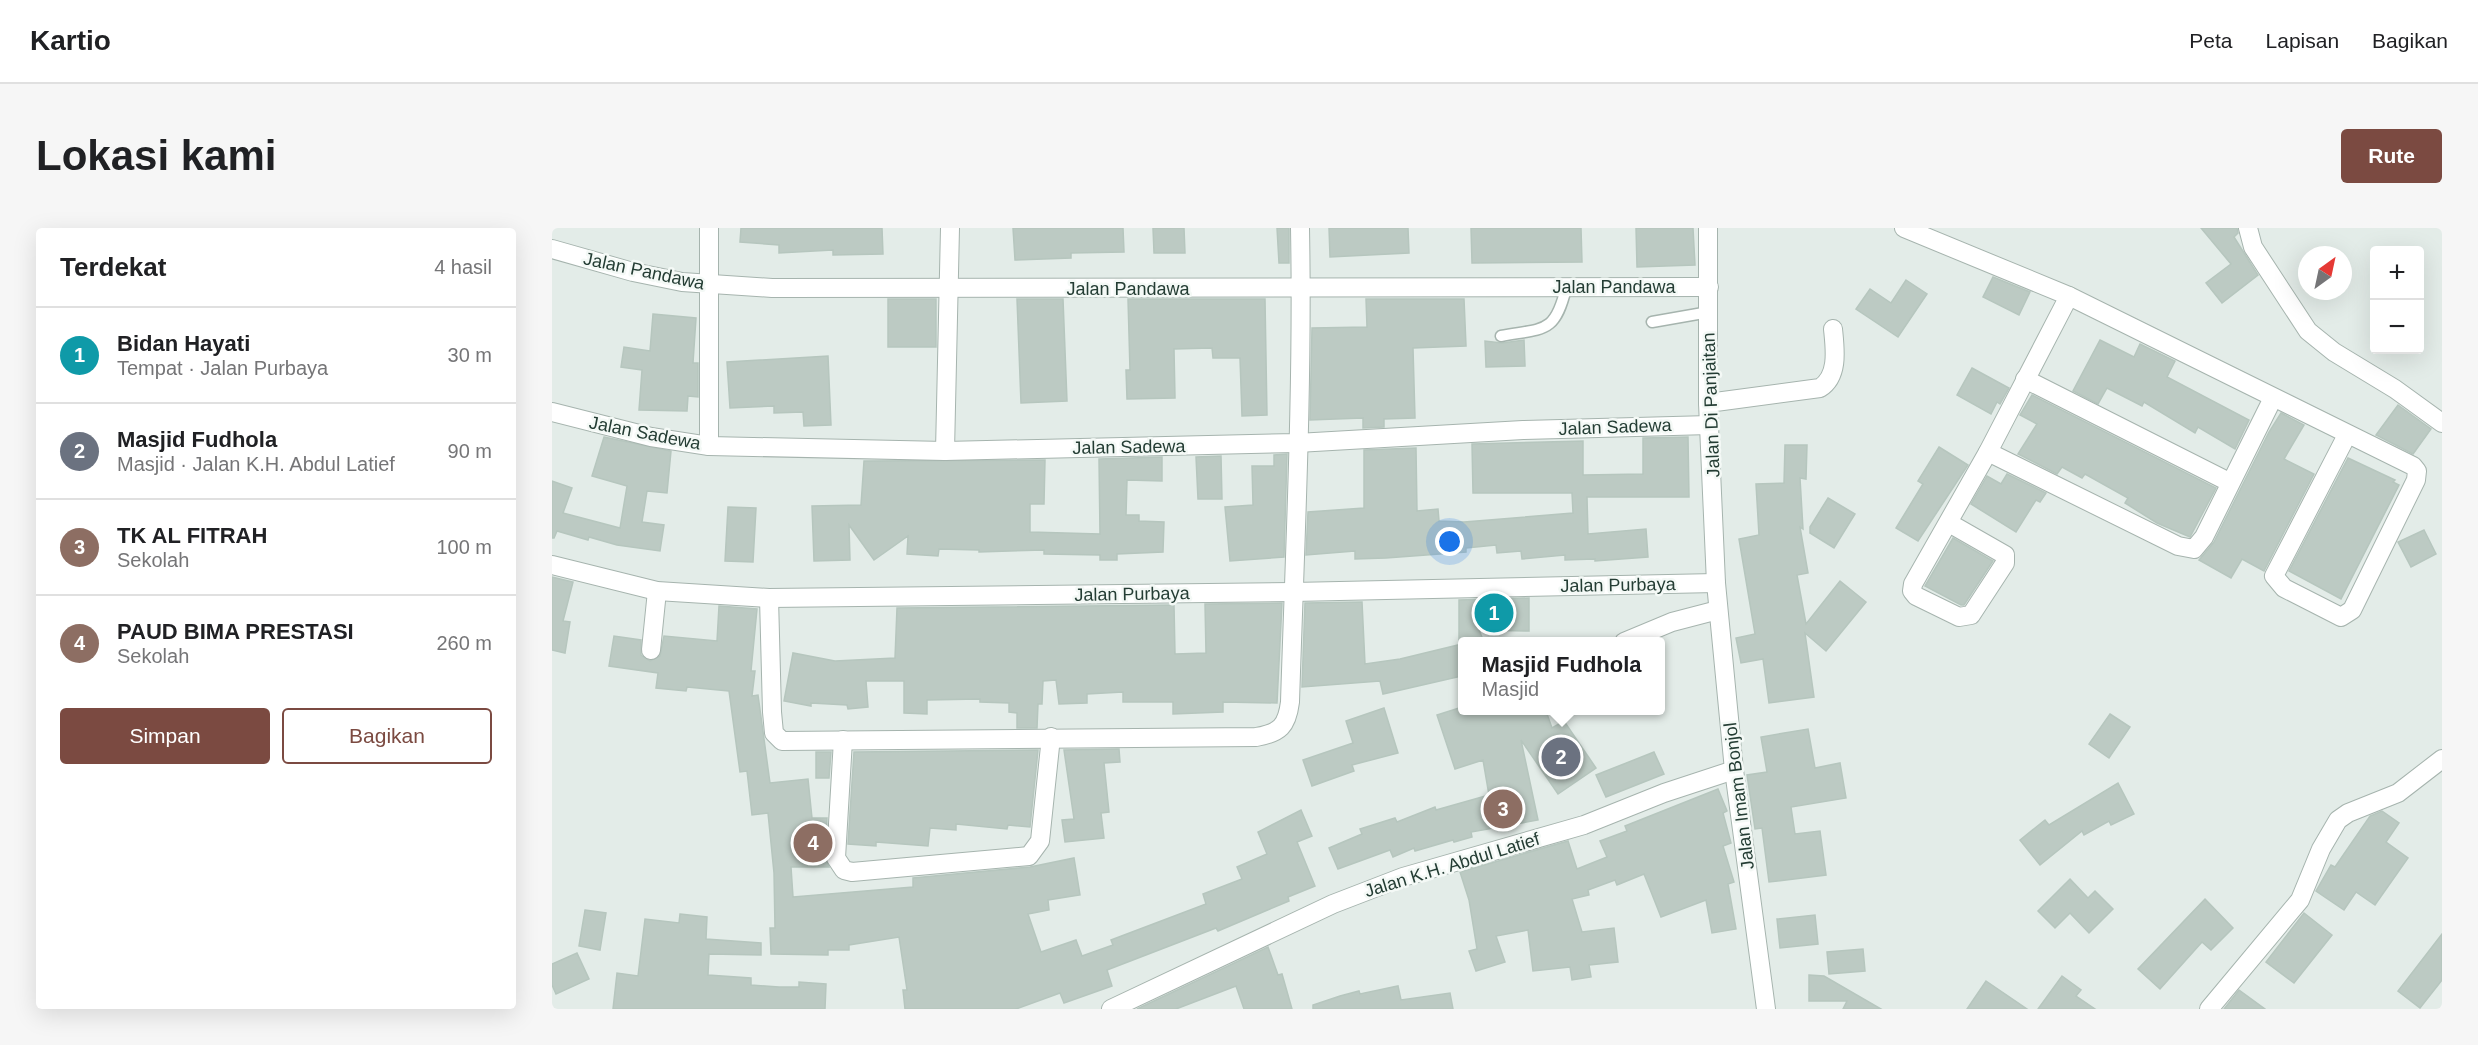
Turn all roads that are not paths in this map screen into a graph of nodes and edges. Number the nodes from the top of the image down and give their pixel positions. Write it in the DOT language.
graph roads {
  1 [pos="709,228"];
  2 [pos="950,228"];
  3 [pos="1300,228"];
  4 [pos="1708,228"];
  5 [pos="1904,228"];
  6 [pos="2248,228"];
  7 [pos="552,249"];
  8 [pos="707,286"];
  9 [pos="1709,287"];
  10 [pos="1566,288"];
  11 [pos="947,289"];
  12 [pos="1301,289"];
  13 [pos="2069,296"];
  14 [pos="1709,312"];
  15 [pos="1652,322"];
  16 [pos="1833,329"];
  17 [pos="1502,336"];
  18 [pos="2025,379"];
  19 [pos="2273,398"];
  20 [pos="1708,403"];
  21 [pos="552,412"];
  22 [pos="2442,423"];
  23 [pos="1710,425"];
  24 [pos="2347,435"];
  25 [pos="1297,443"];
  26 [pos="709,446"];
  27 [pos="945,451"];
  28 [pos="1988,452"];
  29 [pos="2229,482"];
  30 [pos="1949,523"];
  31 [pos="552,565"];
  32 [pos="1716,583"];
  33 [pos="657,591"];
  34 [pos="1293,592"];
  35 [pos="769,598"];
  36 [pos="1718,610"];
  37 [pos="1636,637"];
  38 [pos="651,650"];
  39 [pos="1051,737"];
  40 [pos="843,740"];
  41 [pos="2440,765"];
  42 [pos="1734,770"];
  43 [pos="1111,1009"];
  44 [pos="1766,1009"];
  45 [pos="2209,1009"];
  1 -- 8 [label="street"];
  2 -- 11 [label="street"];
  3 -- 12 [label="street"];
  4 -- 9 [label="street, Jalan Di Panjaitan"];
  5 -- 13 [label="street"];
  6 -- 22 [label="street"];
  7 -- 8 [label="street, Jalan Pandawa"];
  8 -- 11 [label="street, Jalan Pandawa"];
  8 -- 26 [label="street"];
  9 -- 10 [label="street, Jalan Pandawa"];
  9 -- 14 [label="street, Jalan Di Panjaitan"];
  10 -- 12 [label="street, Jalan Pandawa"];
  10 -- 17 [label="lane"];
  11 -- 12 [label="street, Jalan Pandawa"];
  11 -- 27 [label="street"];
  12 -- 25 [label="street"];
  13 -- 18 [label="street"];
  13 -- 19 [label="street"];
  14 -- 15 [label="lane"];
  14 -- 20 [label="street, Jalan Di Panjaitan"];
  16 -- 20 [label="street"];
  18 -- 28 [label="street"];
  18 -- 29 [label="street"];
  19 -- 24 [label="street"];
  19 -- 29 [label="street"];
  20 -- 23 [label="street, Jalan Di Panjaitan"];
  21 -- 26 [label="street, Jalan Sadewa"];
  23 -- 25 [label="street, Jalan Sadewa"];
  23 -- 32 [label="street, Jalan Di Panjaitan"];
  24 -- 24 [label="street"];
  25 -- 27 [label="street, Jalan Sadewa"];
  25 -- 34 [label="street"];
  26 -- 27 [label="street, Jalan Sadewa"];
  28 -- 29 [label="street"];
  28 -- 30 [label="street"];
  30 -- 30 [label="street"];
  31 -- 33 [label="street, Jalan Purbaya"];
  32 -- 34 [label="street, Jalan Purbaya"];
  32 -- 36 [label="street, Jalan Imam Bonjol"];
  33 -- 35 [label="street, Jalan Purbaya"];
  33 -- 38 [label="street"];
  34 -- 35 [label="street, Jalan Purbaya"];
  34 -- 39 [label="street"];
  35 -- 40 [label="street"];
  36 -- 37 [label="street"];
  36 -- 42 [label="street, Jalan Imam Bonjol"];
  39 -- 40 [label="street"];
  39 -- 40 [label="street"];
  41 -- 45 [label="street"];
  42 -- 43 [label="street, Jalan K.H. Abdul Latief"];
  42 -- 44 [label="street, Jalan Imam Bonjol"];
}
